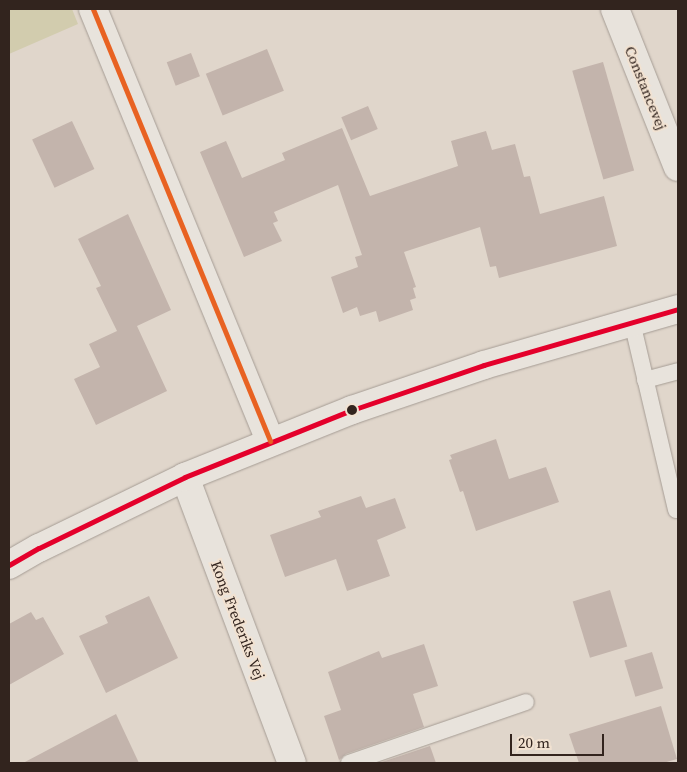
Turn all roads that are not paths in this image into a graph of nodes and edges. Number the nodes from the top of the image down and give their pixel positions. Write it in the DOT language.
graph roads {
  1 [pos="93,9"];
  2 [pos="615,9"];
  3 [pos="678,167"];
  4 [pos="678,310"];
  5 [pos="632,322"];
  6 [pos="678,371"];
  7 [pos="645,380"];
  8 [pos="270,442"];
  9 [pos="184,477"];
  10 [pos="676,510"];
  11 [pos="9,566"];
  12 [pos="526,702"];
  13 [pos="292,763"];
  14 [pos="349,763"];
  1 -- 8 [label="street"];
  2 -- 3 [label="street, Constancevej"];
  4 -- 5 [label="street"];
  5 -- 7 [label="lane"];
  5 -- 8 [label="street"];
  6 -- 7 [label="lane"];
  7 -- 10 [label="lane"];
  8 -- 9 [label="street"];
  9 -- 11 [label="street"];
  9 -- 13 [label="street, Kong Frederiks Vej"];
  12 -- 14 [label="lane"];
}
